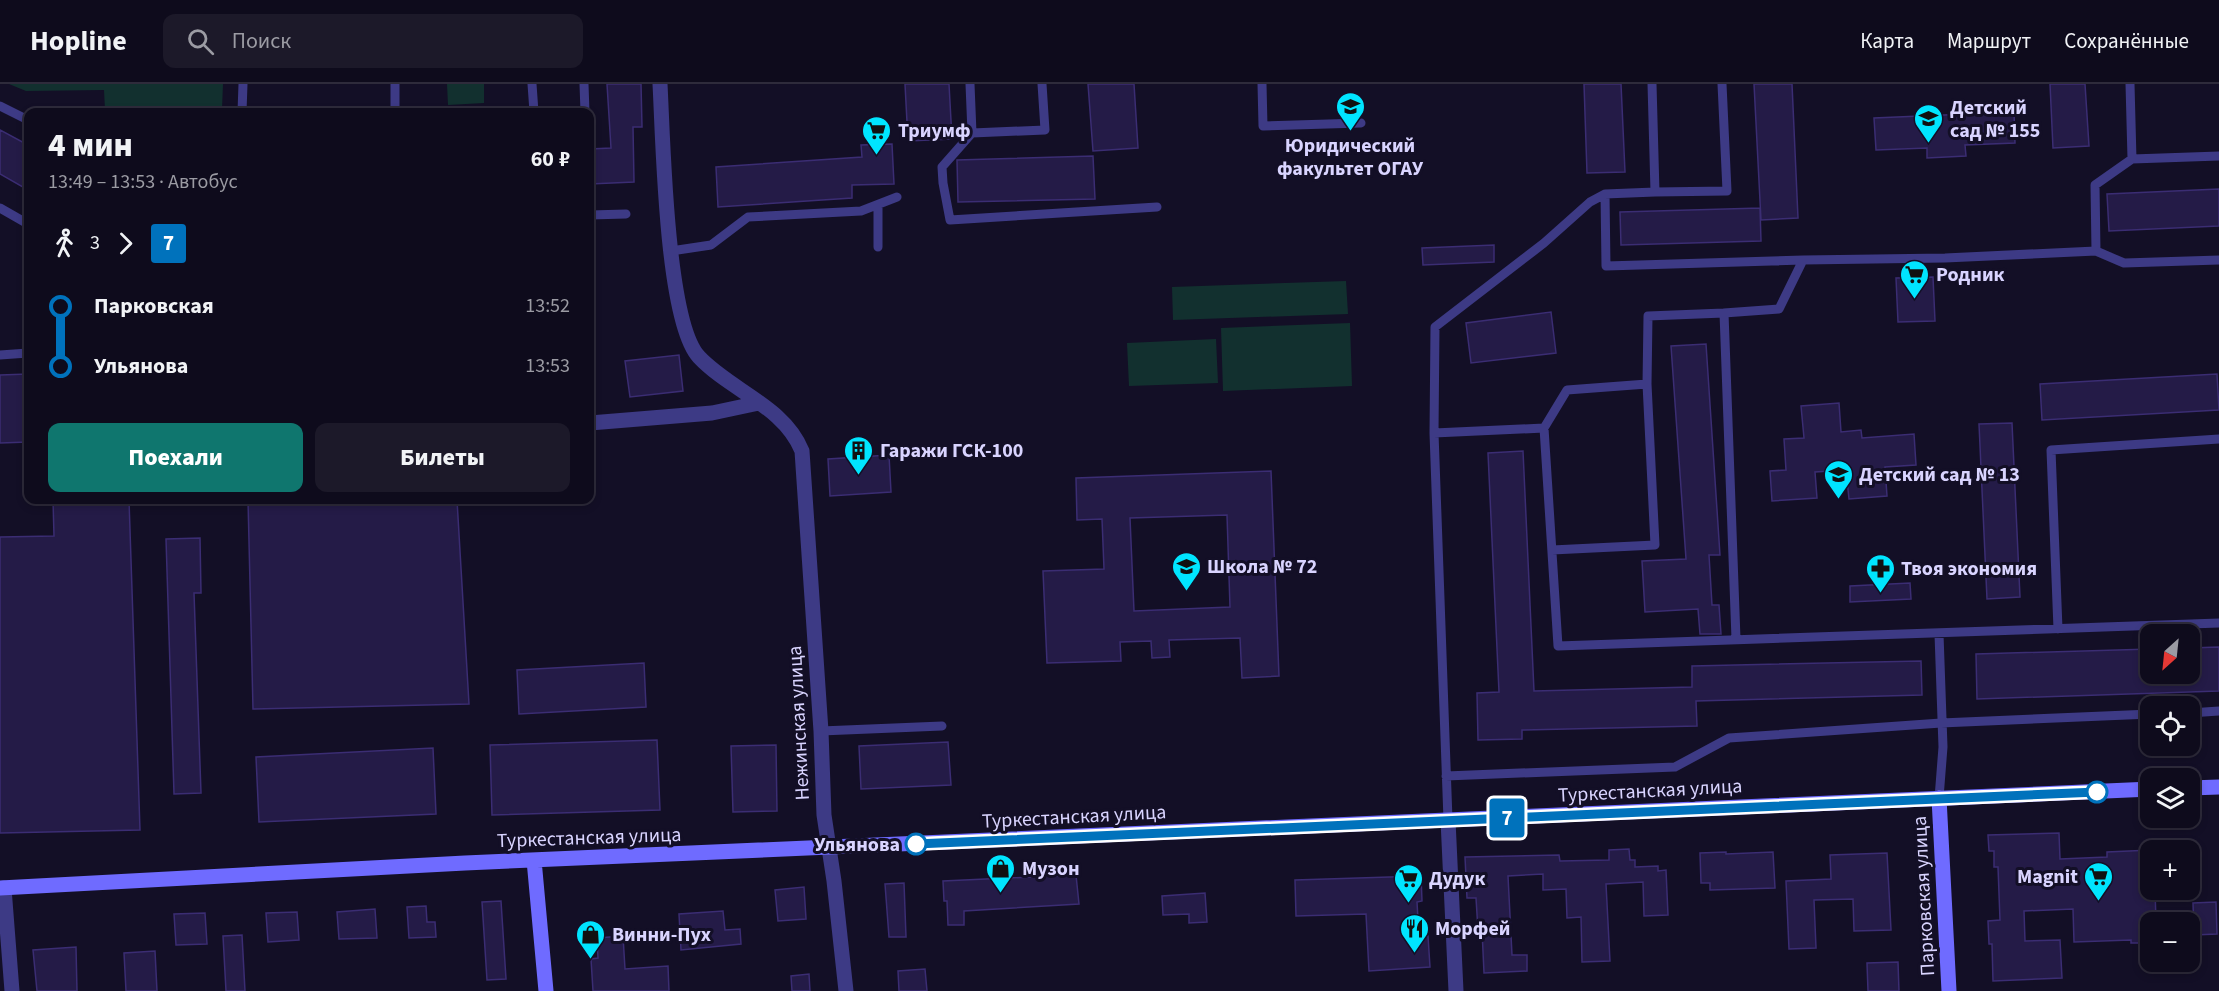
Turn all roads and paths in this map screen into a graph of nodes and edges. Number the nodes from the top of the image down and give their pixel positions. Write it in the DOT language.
graph roads {
  1 [pos="243,84"];
  2 [pos="395,84"];
  3 [pos="532,84"];
  4 [pos="584,84"];
  5 [pos="660,84"];
  6 [pos="970,84"];
  7 [pos="1042,84"];
  8 [pos="1262,84"];
  9 [pos="1652,84"];
  10 [pos="1722,84"];
  11 [pos="2130,84"];
  12 [pos="0,105"];
  13 [pos="242,108"];
  14 [pos="395,108"];
  15 [pos="534,108"];
  16 [pos="585,108"];
  17 [pos="24,118"];
  18 [pos="1361,123"];
  19 [pos="972,133"];
  20 [pos="2219,156"];
  21 [pos="2132,159"];
  22 [pos="1654,192"];
  23 [pos="1605,194"];
  24 [pos="897,198"];
  25 [pos="878,205"];
  26 [pos="1157,207"];
  27 [pos="0,208"];
  28 [pos="626,214"];
  29 [pos="594,215"];
  30 [pos="24,222"];
  31 [pos="878,247"];
  32 [pos="671,251"];
  33 [pos="2096,251"];
  34 [pos="1803,260"];
  35 [pos="2219,260"];
  36 [pos="1724,313"];
  37 [pos="24,353"];
  38 [pos="0,355"];
  39 [pos="1647,384"];
  40 [pos="759,403"];
  41 [pos="594,423"];
  42 [pos="1544,428"];
  43 [pos="1434,433"];
  44 [pos="2219,438"];
  45 [pos="1552,550"];
  46 [pos="2219,623"];
  47 [pos="2058,629"];
  48 [pos="1939,634"];
  49 [pos="1736,639"];
  50 [pos="2219,711"];
  51 [pos="2200,712"];
  52 [pos="2140,714"];
  53 [pos="1941,723"];
  54 [pos="942,726"];
  55 [pos="821,731"];
  56 [pos="1446,776"];
  57 [pos="2219,787"];
  58 [pos="2200,788"];
  59 [pos="2140,789"];
  60 [pos="1939,798"];
  61 [pos="1448,820"];
  62 [pos="828,848"];
  63 [pos="534,860"];
  64 [pos="2,888"];
  65 [pos="12,991"];
  66 [pos="546,991"];
  67 [pos="846,991"];
  68 [pos="1456,991"];
  69 [pos="1948,991"];
  1 -- 13 [label="lane"];
  2 -- 14 [label="lane"];
  3 -- 15 [label="lane"];
  4 -- 16 [label="lane"];
  5 -- 32 [label="street"];
  6 -- 19 [label="lane"];
  7 -- 19 [label="lane"];
  8 -- 18 [label="lane"];
  9 -- 22 [label="lane"];
  10 -- 22 [label="lane"];
  11 -- 21 [label="lane"];
  12 -- 17 [label="lane"];
  19 -- 26 [label="lane"];
  20 -- 21 [label="lane"];
  21 -- 33 [label="lane"];
  22 -- 23 [label="lane"];
  23 -- 34 [label="lane"];
  23 -- 43 [label="lane"];
  24 -- 25 [label="lane"];
  25 -- 31 [label="lane"];
  25 -- 32 [label="lane"];
  27 -- 30 [label="lane"];
  28 -- 29 [label="lane"];
  32 -- 40 [label="street"];
  33 -- 34 [label="lane"];
  33 -- 35 [label="lane"];
  34 -- 36 [label="lane"];
  36 -- 39 [label="lane"];
  36 -- 49 [label="lane"];
  37 -- 38 [label="lane"];
  39 -- 42 [label="lane"];
  39 -- 45 [label="lane"];
  40 -- 41 [label="street"];
  40 -- 55 [label="street, Нежинская улица"];
  42 -- 43 [label="lane"];
  42 -- 45 [label="lane"];
  43 -- 56 [label="lane"];
  44 -- 47 [label="lane"];
  45 -- 49 [label="lane"];
  46 -- 47 [label="lane"];
  47 -- 48 [label="lane"];
  48 -- 49 [label="lane"];
  48 -- 53 [label="lane"];
  50 -- 51 [label="lane"];
  52 -- 53 [label="lane"];
  53 -- 56 [label="lane"];
  53 -- 60 [label="lane"];
  54 -- 55 [label="lane"];
  55 -- 62 [label="street, Нежинская улица"];
  56 -- 61 [label="lane"];
  57 -- 58 [label="main road"];
  59 -- 60 [label="main road, Туркестанская улица"];
  60 -- 61 [label="main road, Туркестанская улица"];
  60 -- 69 [label="main road, Парковская улица"];
  61 -- 62 [label="main road, Туркестанская улица"];
  61 -- 68 [label="street"];
  62 -- 63 [label="main road, Туркестанская улица"];
  62 -- 67 [label="street, Нежинская улица"];
  63 -- 64 [label="main road, Туркестанская улица"];
  63 -- 66 [label="main road"];
  64 -- 65 [label="street"];
}
